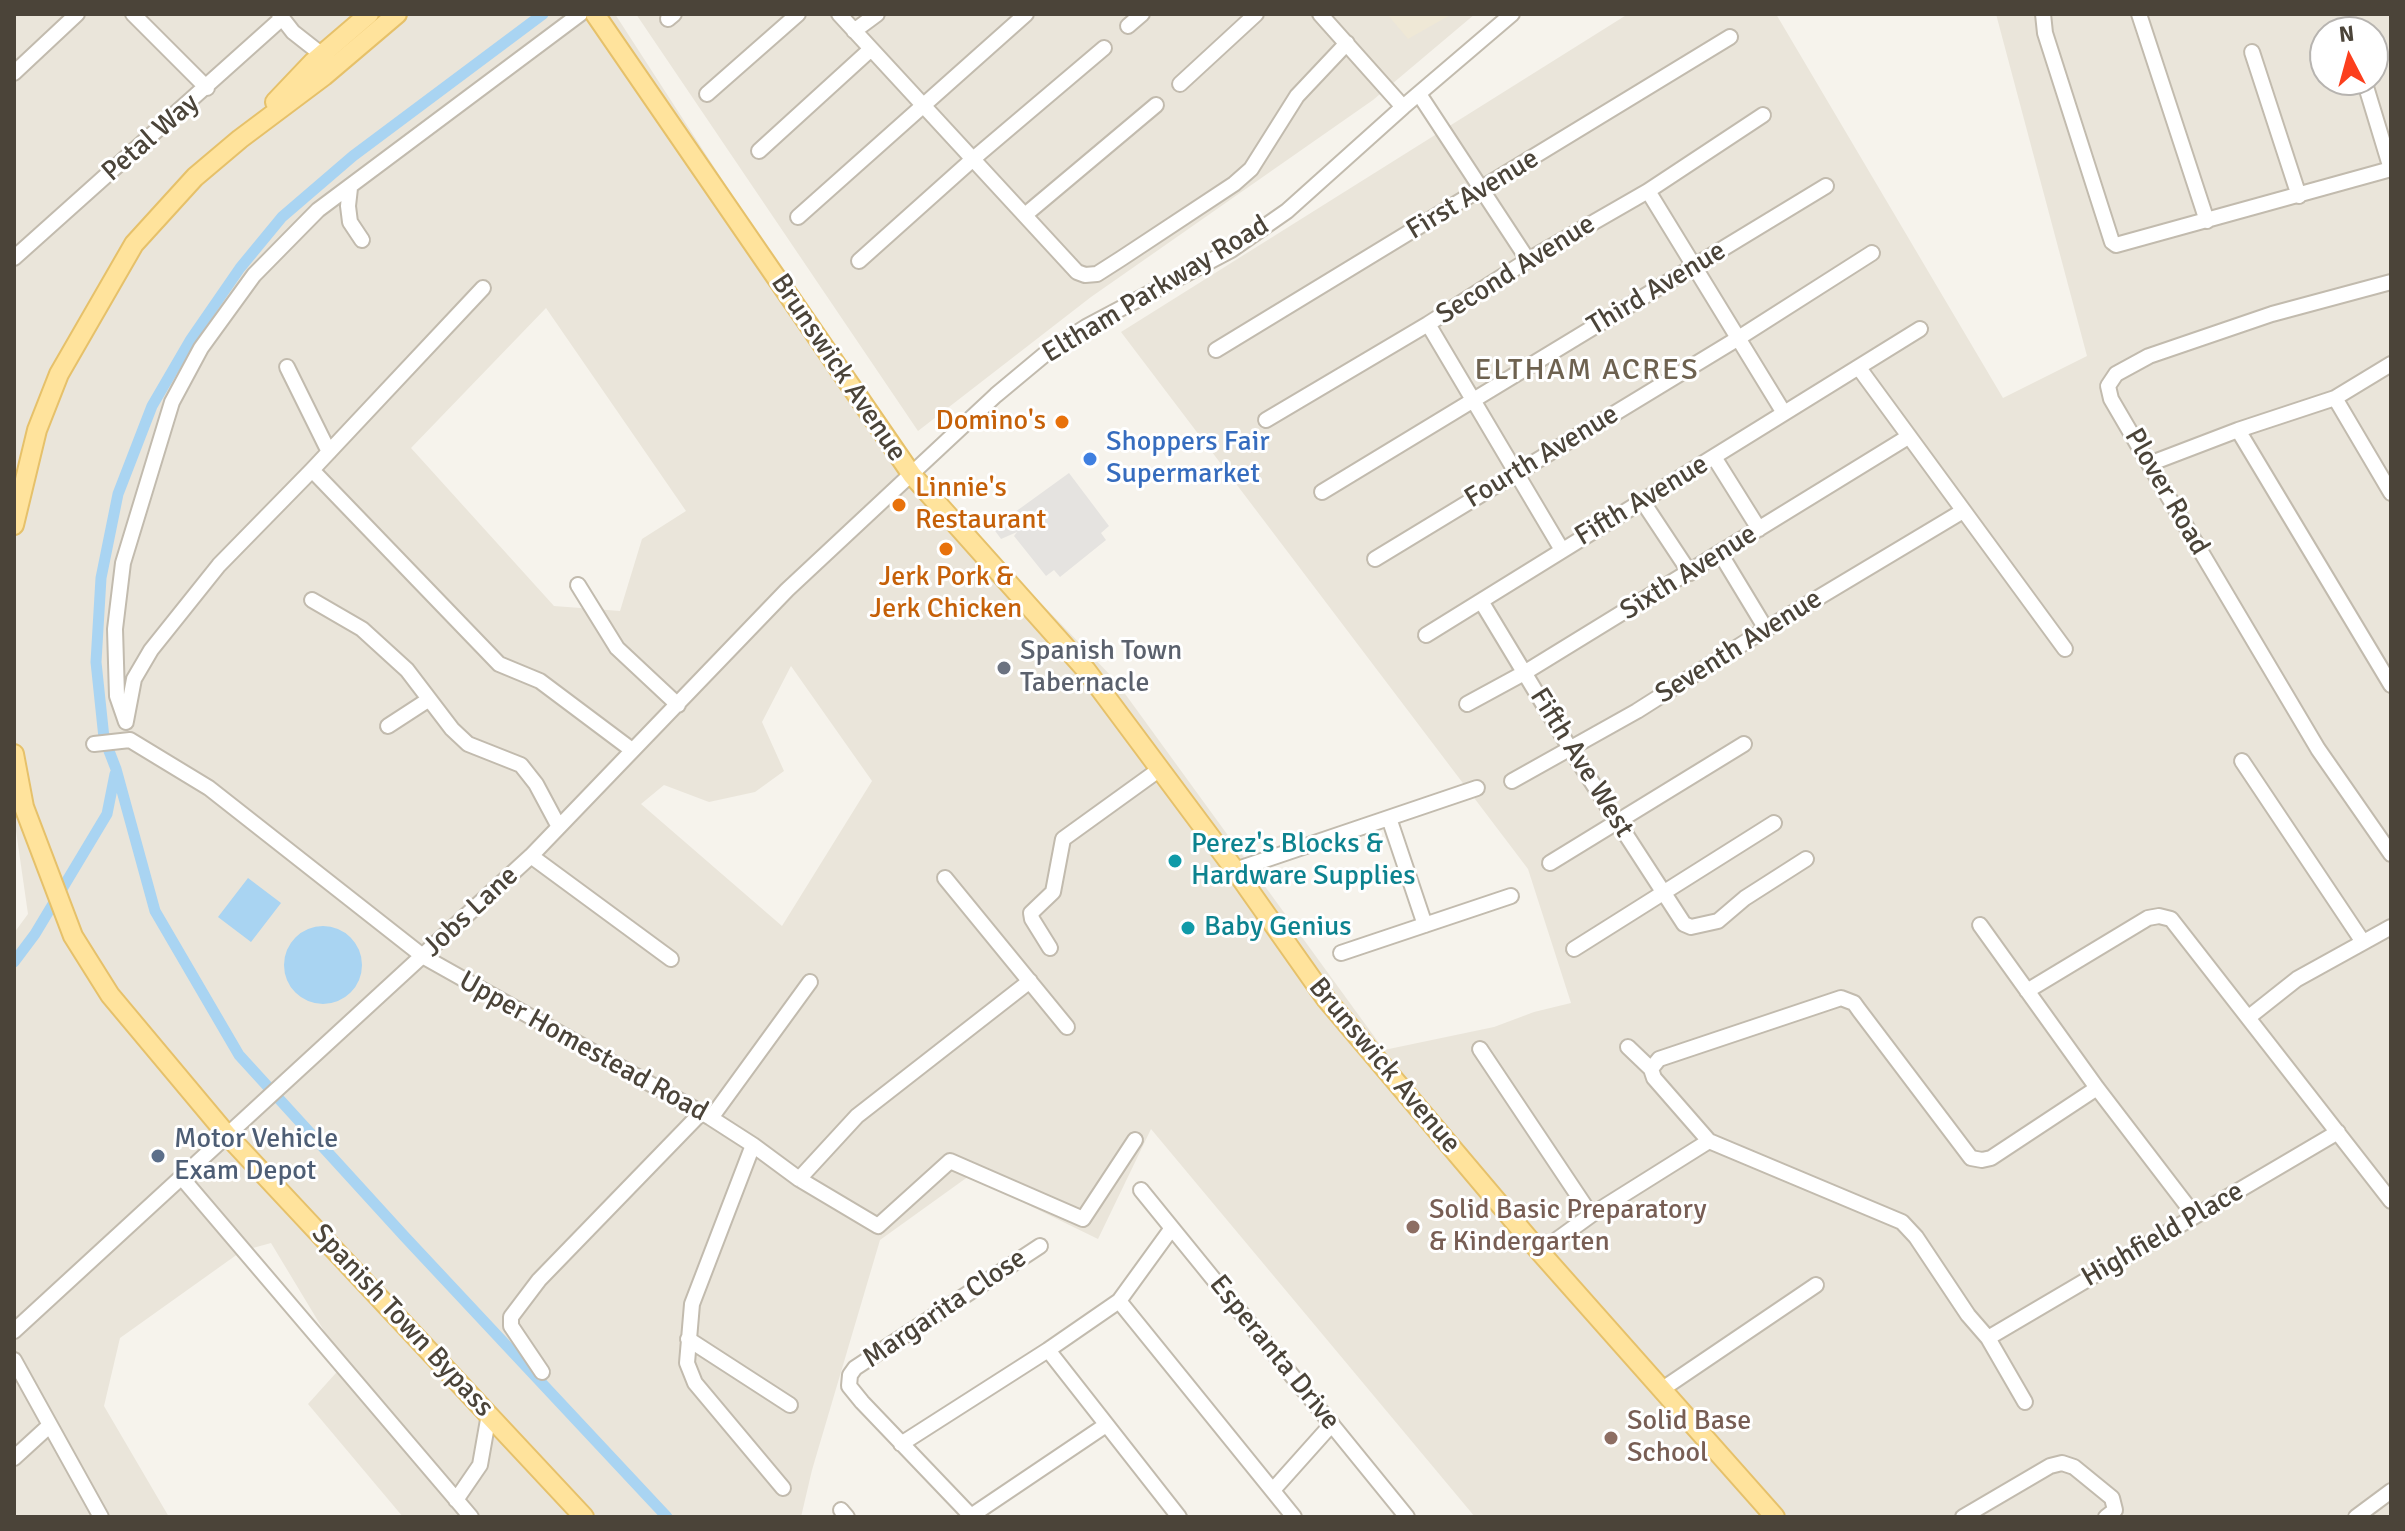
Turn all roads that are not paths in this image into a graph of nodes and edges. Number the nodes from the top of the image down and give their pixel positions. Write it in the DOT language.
graph roads {
  1 [pos="77,14"];
  2 [pos="133,14"];
  3 [pos="369,14"];
  4 [pos="397,14"];
  5 [pos="580,14"];
  6 [pos="595,14"];
  7 [pos="798,14"];
  8 [pos="839,14"];
  9 [pos="877,14"];
  10 [pos="1026,14"];
  11 [pos="1142,14"];
  12 [pos="1256,14"];
  13 [pos="1320,14"];
  14 [pos="1512,14"];
  15 [pos="2043,14"];
  16 [pos="2139,14"];
  17 [pos="280,17"];
  18 [pos="1128,26"];
  19 [pos="854,31"];
  20 [pos="1730,37"];
  21 [pos="1347,43"];
  22 [pos="1104,48"];
  23 [pos="871,49"];
  24 [pos="2252,52"];
  25 [pos="321,54"];
  26 [pos="14,73"];
  27 [pos="1180,84"];
  28 [pos="207,88"];
  29 [pos="707,94"];
  30 [pos="1419,94"];
  31 [pos="2369,96"];
  32 [pos="922,105"];
  33 [pos="1156,105"];
  34 [pos="1403,107"];
  35 [pos="1763,115"];
  36 [pos="240,139"];
  37 [pos="759,151"];
  38 [pos="973,159"];
  39 [pos="2391,169"];
  40 [pos="1826,186"];
  41 [pos="350,188"];
  42 [pos="1481,190"];
  43 [pos="1648,191"];
  44 [pos="2299,196"];
  45 [pos="1025,215"];
  46 [pos="798,217"];
  47 [pos="2207,221"];
  48 [pos="362,240"];
  49 [pos="1872,253"];
  50 [pos="14,258"];
  51 [pos="1528,260"];
  52 [pos="859,261"];
  53 [pos="1694,266"];
  54 [pos="2391,282"];
  55 [pos="483,288"];
  56 [pos="1428,324"];
  57 [pos="1920,329"];
  58 [pos="1737,339"];
  59 [pos="1216,350"];
  60 [pos="2391,364"];
  61 [pos="287,367"];
  62 [pos="1859,368"];
  63 [pos="2335,398"];
  64 [pos="1473,400"];
  65 [pos="1784,413"];
  66 [pos="1266,420"];
  67 [pos="2238,430"];
  68 [pos="1908,437"];
  69 [pos="329,452"];
  70 [pos="1714,457"];
  71 [pos="2149,464"];
  72 [pos="312,470"];
  73 [pos="1517,471"];
  74 [pos="912,475"];
  75 [pos="1322,492"];
  76 [pos="2391,493"];
  77 [pos="1643,502"];
  78 [pos="1963,511"];
  79 [pos="14,525"];
  80 [pos="1759,529"];
  81 [pos="1562,550"];
  82 [pos="1720,553"];
  83 [pos="1375,559"];
  84 [pos="1690,573"];
  85 [pos="578,585"];
  86 [pos="312,600"];
  87 [pos="1481,601"];
  88 [pos="1766,629"];
  89 [pos="1426,635"];
  90 [pos="2065,649"];
  91 [pos="1524,673"];
  92 [pos="2391,685"];
  93 [pos="428,700"];
  94 [pos="1467,704"];
  95 [pos="678,705"];
  96 [pos="126,722"];
  97 [pos="388,726"];
  98 [pos="126,740"];
  99 [pos="94,744"];
  100 [pos="1744,744"];
  101 [pos="632,750"];
  102 [pos="1571,750"];
  103 [pos="14,754"];
  104 [pos="2242,761"];
  105 [pos="1160,769"];
  106 [pos="1512,781"];
  107 [pos="1477,788"];
  108 [pos="1389,818"];
  109 [pos="1618,821"];
  110 [pos="1774,823"];
  111 [pos="559,827"];
  112 [pos="2391,854"];
  113 [pos="531,856"];
  114 [pos="1806,859"];
  115 [pos="1550,863"];
  116 [pos="1235,870"];
  117 [pos="945,878"];
  118 [pos="1663,891"];
  119 [pos="1511,896"];
  120 [pos="1425,925"];
  121 [pos="1980,925"];
  122 [pos="2391,927"];
  123 [pos="2363,942"];
  124 [pos="1050,948"];
  125 [pos="1574,949"];
  126 [pos="1341,953"];
  127 [pos="424,957"];
  128 [pos="671,959"];
  129 [pos="1030,981"];
  130 [pos="810,982"];
  131 [pos="2027,991"];
  132 [pos="2249,1017"];
  133 [pos="1067,1027"];
  134 [pos="1628,1047"];
  135 [pos="1480,1049"];
  136 [pos="1651,1069"];
  137 [pos="2097,1088"];
  138 [pos="706,1116"];
  139 [pos="2338,1132"];
  140 [pos="228,1136"];
  141 [pos="1135,1140"];
  142 [pos="1709,1141"];
  143 [pos="753,1145"];
  144 [pos="182,1178"];
  145 [pos="799,1179"];
  146 [pos="1141,1190"];
  147 [pos="2391,1201"];
  148 [pos="1591,1215"];
  149 [pos="2195,1216"];
  150 [pos="1172,1228"];
  151 [pos="1040,1246"];
  152 [pos="1540,1252"];
  153 [pos="1816,1285"];
  154 [pos="1119,1301"];
  155 [pos="14,1331"];
  156 [pos="1988,1338"];
  157 [pos="688,1339"];
  158 [pos="1048,1350"];
  159 [pos="14,1360"];
  160 [pos="542,1372"];
  161 [pos="1661,1390"];
  162 [pos="2025,1402"];
  163 [pos="790,1405"];
  164 [pos="489,1414"];
  165 [pos="1332,1424"];
  166 [pos="1106,1425"];
  167 [pos="49,1426"];
  168 [pos="901,1444"];
  169 [pos="14,1458"];
  170 [pos="783,1488"];
  171 [pos="1273,1490"];
  172 [pos="2391,1491"];
  173 [pos="456,1500"];
  174 [pos="972,1516"];
  175 [pos="101,1517"];
  176 [pos="471,1517"];
  177 [pos="584,1517"];
  178 [pos="1179,1517"];
  179 [pos="1294,1517"];
  180 [pos="1407,1517"];
  181 [pos="1775,1517"];
  182 [pos="1963,1517"];
  183 [pos="2106,1517"];
  184 [pos="2356,1517"];
  1 -- 26 [label="street"];
  2 -- 28 [label="street"];
  3 -- 25 [label="main road"];
  4 -- 36 [label="main road"];
  5 -- 41 [label="street"];
  6 -- 74 [label="main road, Brunswick Avenue"];
  7 -- 29 [label="street"];
  8 -- 19 [label="street"];
  9 -- 19 [label="street"];
  10 -- 32 [label="street"];
  11 -- 18 [label="street"];
  12 -- 27 [label="street"];
  13 -- 21 [label="street"];
  14 -- 30 [label="street, Eltham Parkway Road"];
  15 -- 47 [label="street"];
  16 -- 47 [label="street"];
  17 -- 25 [label="street"];
  17 -- 28 [label="street, Petal Way"];
  19 -- 23 [label="street"];
  20 -- 42 [label="street, First Avenue"];
  21 -- 34 [label="street"];
  21 -- 45 [label="street"];
  22 -- 38 [label="street"];
  23 -- 32 [label="street"];
  23 -- 37 [label="street"];
  24 -- 44 [label="street"];
  25 -- 36 [label="main road"];
  28 -- 50 [label="street, Petal Way"];
  30 -- 34 [label="street, Eltham Parkway Road"];
  30 -- 42 [label="street"];
  31 -- 39 [label="street"];
  32 -- 38 [label="street"];
  32 -- 46 [label="street"];
  33 -- 45 [label="street"];
  34 -- 74 [label="street, Eltham Parkway Road"];
  35 -- 43 [label="street, Second Avenue"];
  36 -- 79 [label="main road"];
  38 -- 45 [label="street"];
  38 -- 52 [label="street"];
  39 -- 44 [label="street"];
  40 -- 53 [label="street, Third Avenue"];
  41 -- 48 [label="street"];
  41 -- 96 [label="street"];
  42 -- 51 [label="street"];
  42 -- 59 [label="street, First Avenue"];
  43 -- 51 [label="street, Second Avenue"];
  43 -- 53 [label="street"];
  44 -- 47 [label="street"];
  49 -- 58 [label="street, Fourth Avenue"];
  51 -- 56 [label="street, Second Avenue"];
  53 -- 58 [label="street"];
  53 -- 64 [label="street, Third Avenue"];
  54 -- 71 [label="street, Plover Road"];
  55 -- 69 [label="street"];
  56 -- 64 [label="street"];
  56 -- 66 [label="street, Second Avenue"];
  57 -- 62 [label="street, Fifth Avenue"];
  58 -- 65 [label="street"];
  58 -- 73 [label="street, Fourth Avenue"];
  60 -- 63 [label="street"];
  61 -- 69 [label="street"];
  62 -- 65 [label="street, Fifth Avenue"];
  62 -- 68 [label="street"];
  63 -- 67 [label="street"];
  63 -- 76 [label="street"];
  64 -- 73 [label="street"];
  64 -- 75 [label="street, Third Avenue"];
  65 -- 70 [label="street, Fifth Avenue"];
  67 -- 71 [label="street"];
  67 -- 92 [label="street"];
  68 -- 78 [label="street"];
  68 -- 80 [label="street, Sixth Avenue"];
  69 -- 72 [label="street"];
  70 -- 77 [label="street, Fifth Avenue"];
  70 -- 80 [label="street"];
  71 -- 112 [label="street, Plover Road"];
  72 -- 96 [label="street"];
  72 -- 101 [label="street"];
  73 -- 81 [label="street"];
  73 -- 83 [label="street, Fourth Avenue"];
  74 -- 95 [label="street, Jobs Lane"];
  74 -- 105 [label="main road, Brunswick Avenue"];
  77 -- 81 [label="street, Fifth Avenue"];
  77 -- 84 [label="street"];
  78 -- 88 [label="street, Seventh Avenue"];
  78 -- 90 [label="street"];
  80 -- 82 [label="street, Sixth Avenue"];
  81 -- 87 [label="street, Fifth Avenue"];
  82 -- 84 [label="street, Sixth Avenue"];
  82 -- 88 [label="street"];
  84 -- 91 [label="street, Sixth Avenue"];
  85 -- 95 [label="street"];
  86 -- 93 [label="street"];
  87 -- 89 [label="street, Fifth Avenue"];
  87 -- 91 [label="street, Fifth Ave West"];
  88 -- 102 [label="street, Seventh Avenue"];
  91 -- 94 [label="street, Sixth Avenue"];
  91 -- 102 [label="street, Fifth Ave West"];
  93 -- 97 [label="street"];
  93 -- 111 [label="street"];
  95 -- 101 [label="street, Jobs Lane"];
  96 -- 98 [label="street"];
  98 -- 99 [label="street"];
  98 -- 127 [label="street, Upper Homestead Road"];
  100 -- 109 [label="street"];
  101 -- 111 [label="street, Jobs Lane"];
  102 -- 106 [label="street, Seventh Avenue"];
  102 -- 109 [label="street, Fifth Ave West"];
  103 -- 140 [label="main road, Spanish Town Bypass"];
  104 -- 123 [label="street"];
  105 -- 116 [label="main road, Brunswick Avenue"];
  105 -- 124 [label="street"];
  107 -- 108 [label="street"];
  108 -- 116 [label="street"];
  108 -- 120 [label="street"];
  109 -- 115 [label="street"];
  109 -- 118 [label="street, Fifth Ave West"];
  110 -- 118 [label="street"];
  111 -- 113 [label="street, Jobs Lane"];
  113 -- 127 [label="street, Jobs Lane"];
  113 -- 128 [label="street"];
  114 -- 118 [label="street, Fifth Ave West"];
  116 -- 152 [label="main road, Brunswick Avenue"];
  117 -- 129 [label="street"];
  118 -- 125 [label="street"];
  119 -- 120 [label="street"];
  120 -- 126 [label="street"];
  121 -- 131 [label="street"];
  122 -- 123 [label="street"];
  123 -- 132 [label="street"];
  127 -- 138 [label="street, Upper Homestead Road"];
  127 -- 140 [label="street, Jobs Lane"];
  129 -- 133 [label="street"];
  129 -- 145 [label="street"];
  130 -- 138 [label="street"];
  131 -- 132 [label="street"];
  131 -- 137 [label="street"];
  132 -- 139 [label="street"];
  134 -- 136 [label="street"];
  135 -- 148 [label="street"];
  136 -- 137 [label="street"];
  136 -- 142 [label="street"];
  137 -- 149 [label="street"];
  138 -- 143 [label="street, Upper Homestead Road"];
  138 -- 160 [label="street"];
  139 -- 147 [label="street"];
  139 -- 149 [label="street, Highfield Place"];
  140 -- 144 [label="street, Jobs Lane"];
  140 -- 164 [label="main road, Spanish Town Bypass"];
  141 -- 145 [label="street, Upper Homestead Road"];
  142 -- 148 [label="street"];
  142 -- 156 [label="street"];
  143 -- 145 [label="street, Upper Homestead Road"];
  143 -- 157 [label="street"];
  144 -- 155 [label="street, Jobs Lane"];
  144 -- 173 [label="street"];
  146 -- 150 [label="street, Esperanta Drive"];
  148 -- 152 [label="street"];
  149 -- 156 [label="street, Highfield Place"];
  150 -- 154 [label="street"];
  150 -- 165 [label="street, Esperanta Drive"];
  151 -- 168 [label="street, Margarita Close"];
  152 -- 161 [label="main road, Brunswick Avenue"];
  153 -- 161 [label="street"];
  154 -- 158 [label="street"];
  154 -- 171 [label="street"];
  156 -- 162 [label="street"];
  157 -- 163 [label="street"];
  157 -- 170 [label="street"];
  158 -- 166 [label="street"];
  158 -- 168 [label="street"];
  159 -- 167 [label="street"];
  161 -- 181 [label="main road, Brunswick Avenue"];
  164 -- 173 [label="street"];
  164 -- 177 [label="main road, Spanish Town Bypass"];
  165 -- 171 [label="street"];
  165 -- 180 [label="street, Esperanta Drive"];
  166 -- 174 [label="street"];
  166 -- 178 [label="street"];
  167 -- 169 [label="street"];
  167 -- 175 [label="street"];
  168 -- 174 [label="street, Margarita Close"];
  171 -- 179 [label="street"];
  172 -- 184 [label="street"];
  173 -- 176 [label="street"];
  182 -- 183 [label="street"];
}
